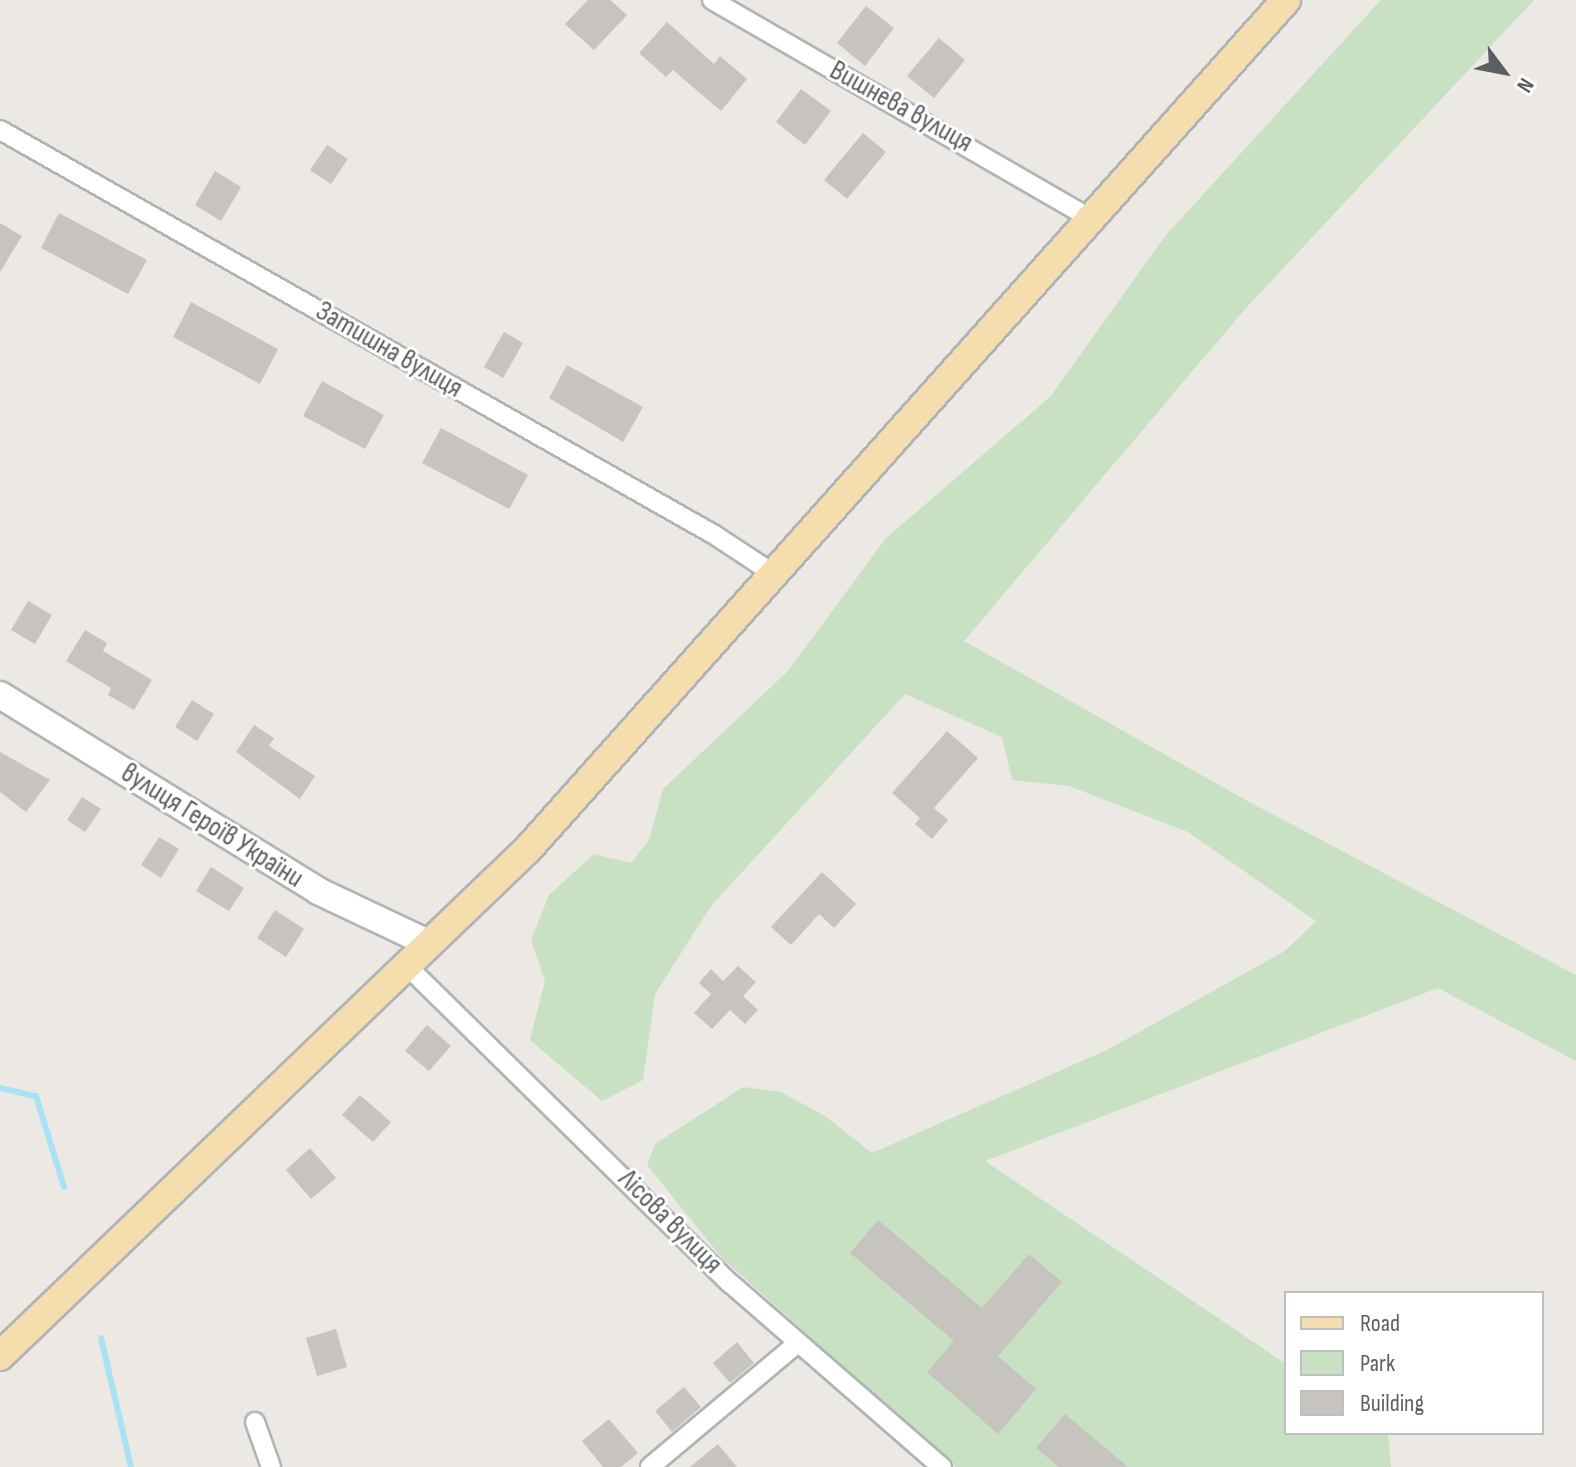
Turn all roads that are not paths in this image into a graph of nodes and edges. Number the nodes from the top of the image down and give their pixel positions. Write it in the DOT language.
graph roads {
  1 [pos="712,0"];
  2 [pos="1286,0"];
  3 [pos="0,130"];
  4 [pos="1089,218"];
  5 [pos="774,574"];
  6 [pos="0,695"];
  7 [pos="430,944"];
  8 [pos="407,966"];
  9 [pos="798,1343"];
  10 [pos="0,1356"];
  11 [pos="255,1422"];
  12 [pos="271,1467"];
  13 [pos="650,1467"];
  14 [pos="942,1467"];
  1 -- 4 [label="street, Вишнева вулиця"];
  2 -- 4 [label="main road"];
  3 -- 5 [label="street, Затишна вулиця"];
  4 -- 5 [label="main road"];
  5 -- 7 [label="main road"];
  6 -- 7 [label="street, вулиця Героїв України"];
  7 -- 8 [label="main road"];
  8 -- 9 [label="street, Лісова вулиця"];
  8 -- 10 [label="main road"];
  9 -- 13 [label="street"];
  9 -- 14 [label="street, Лісова вулиця"];
  11 -- 12 [label="street"];
}
